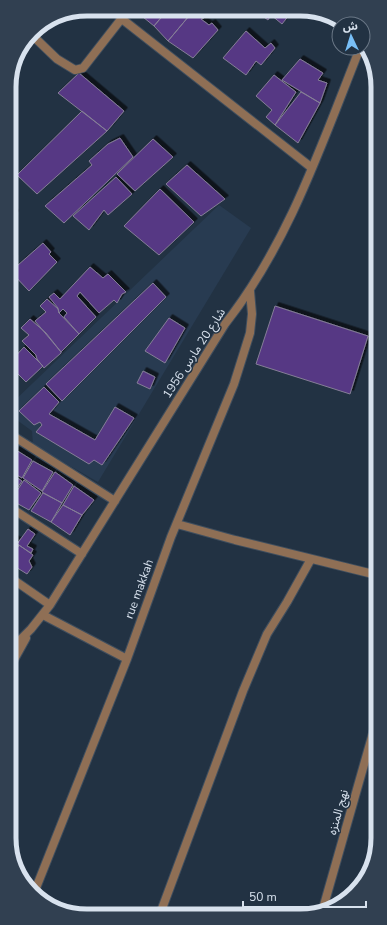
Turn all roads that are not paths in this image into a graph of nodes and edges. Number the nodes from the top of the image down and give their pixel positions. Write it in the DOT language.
graph roads {
  1 [pos="125,16"];
  2 [pos="122,20"];
  3 [pos="36,39"];
  4 [pos="357,56"];
  5 [pos="312,168"];
  6 [pos="250,291"];
  7 [pos="16,438"];
  8 [pos="116,501"];
  9 [pos="16,512"];
  10 [pos="177,524"];
  11 [pos="82,554"];
  12 [pos="311,559"];
  13 [pos="371,574"];
  14 [pos="16,581"];
  15 [pos="50,605"];
  16 [pos="43,615"];
  17 [pos="31,629"];
  18 [pos="16,643"];
  19 [pos="16,656"];
  20 [pos="127,659"];
  21 [pos="371,743"];
  22 [pos="36,887"];
  23 [pos="324,905"];
  24 [pos="162,909"];
  1 -- 2 [label="street"];
  2 -- 3 [label="street"];
  2 -- 5 [label="street"];
  4 -- 5 [label="street, شارع 20 مارس 1956"];
  5 -- 6 [label="street, شارع 20 مارس 1956"];
  6 -- 8 [label="street, شارع 20 مارس 1956"];
  6 -- 10 [label="street, rue makkah"];
  7 -- 8 [label="street"];
  8 -- 11 [label="street, شارع 20 مارس 1956"];
  9 -- 11 [label="street"];
  10 -- 12 [label="street"];
  10 -- 20 [label="street, rue makkah"];
  11 -- 15 [label="street, شارع 20 مارس 1956"];
  12 -- 13 [label="street"];
  12 -- 24 [label="street"];
  14 -- 15 [label="street"];
  15 -- 16 [label="street, شارع 20 مارس 1956"];
  16 -- 17 [label="street, شارع 20 مارس 1956"];
  16 -- 20 [label="street"];
  17 -- 18 [label="street, شارع 20 مارس 1956"];
  17 -- 19 [label="street"];
  20 -- 22 [label="street, rue makkah"];
  21 -- 23 [label="street, نهج المنزه"];
}
